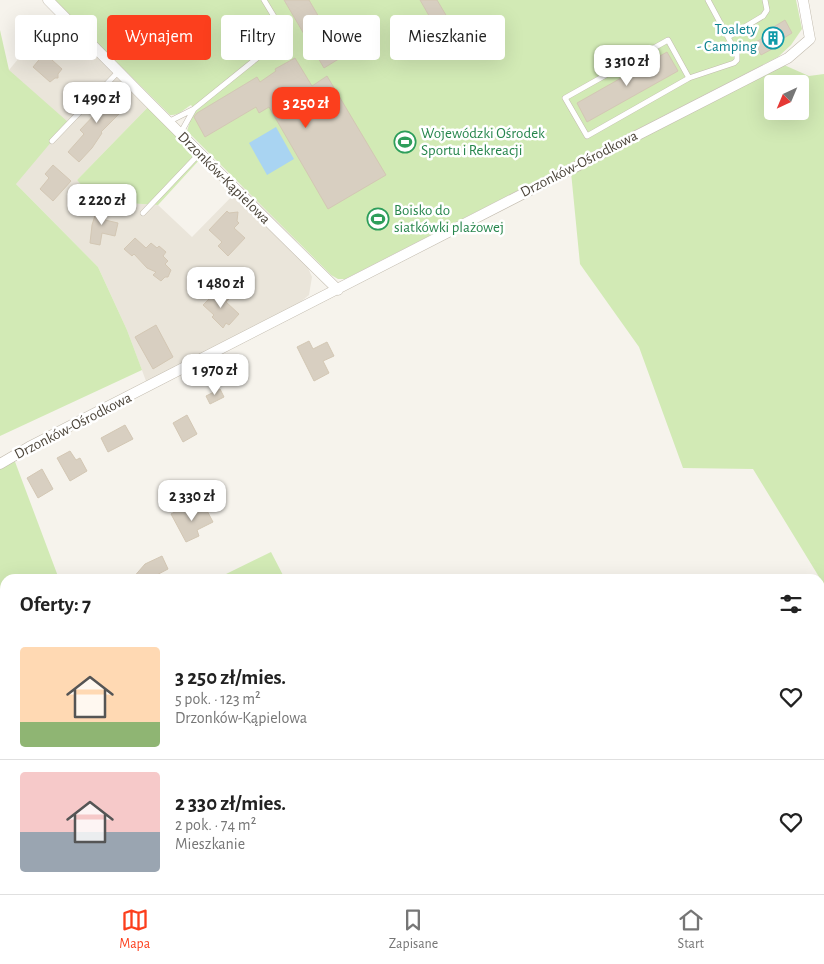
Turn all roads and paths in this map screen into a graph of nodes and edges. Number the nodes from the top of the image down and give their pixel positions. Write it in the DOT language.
graph roads {
  1 [pos="48,0"];
  2 [pos="264,0"];
  3 [pos="708,0"];
  4 [pos="765,0"];
  5 [pos="803,0"];
  6 [pos="728,37"];
  7 [pos="119,71"];
  8 [pos="690,78"];
  9 [pos="194,108"];
  10 [pos="168,122"];
  11 [pos="180,135"];
  12 [pos="52,141"];
  13 [pos="199,154"];
  14 [pos="143,213"];
  15 [pos="338,290"];
  16 [pos="0,464"];
  1 -- 7 [label="street, Drzonków-Kąpielowa"];
  2 -- 9 [label="lane"];
  3 -- 6 [label="lane"];
  4 -- 6 [label="lane"];
  5 -- 15 [label="street, Drzonków-Ośrodkowa"];
  6 -- 8 [label="lane"];
  7 -- 10 [label="street, Drzonków-Kąpielowa"];
  7 -- 12 [label="lane"];
  8 -- 8 [label="lane"];
  9 -- 10 [label="lane"];
  9 -- 11 [label="lane"];
  10 -- 11 [label="street, Drzonków-Kąpielowa"];
  11 -- 13 [label="street, Drzonków-Kąpielowa"];
  13 -- 14 [label="lane"];
  13 -- 15 [label="street, Drzonków-Kąpielowa"];
  15 -- 16 [label="street, Drzonków-Ośrodkowa"];
}
